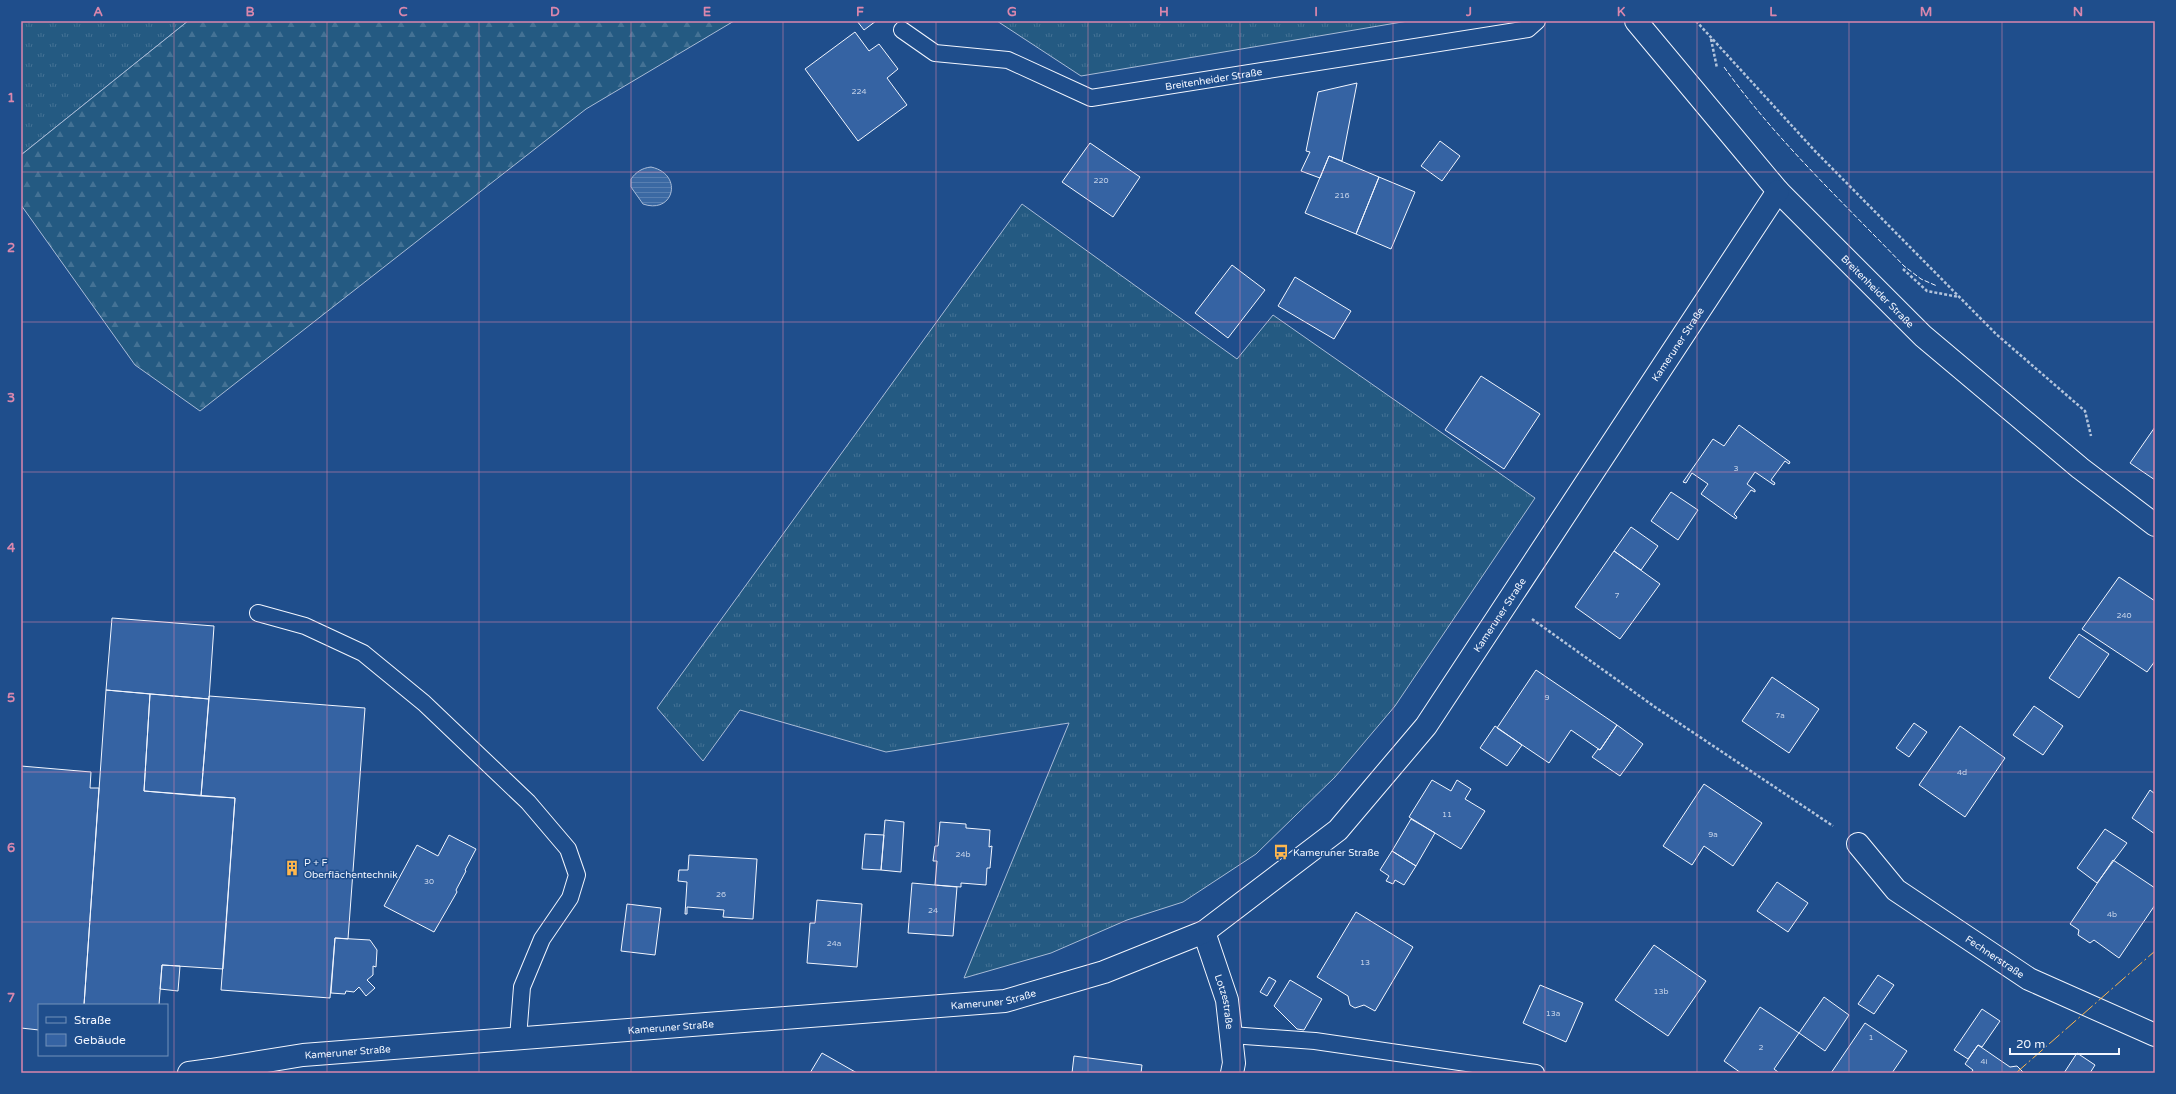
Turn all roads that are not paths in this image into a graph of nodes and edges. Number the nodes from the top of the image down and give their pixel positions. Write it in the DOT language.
graph roads {
  1 [pos="1537,21"];
  2 [pos="1636,21"];
  3 [pos="902,30"];
  4 [pos="1778,191"];
  5 [pos="2155,525"];
  6 [pos="258,613"];
  7 [pos="1858,844"];
  8 [pos="1204,932"];
  9 [pos="1231,1035"];
  10 [pos="2155,1035"];
  11 [pos="518,1038"];
  12 [pos="211,1071"];
  13 [pos="189,1073"];
  14 [pos="1232,1073"];
  15 [pos="1536,1073"];
  1 -- 3 [label="lane, Breitenheider Straße"];
  2 -- 4 [label="street, Breitenheider Straße"];
  4 -- 5 [label="street, Breitenheider Straße"];
  4 -- 8 [label="street, Kameruner Straße"];
  6 -- 11 [label="lane"];
  7 -- 10 [label="street, Fechnerstraße"];
  8 -- 9 [label="street, Lotzestraße"];
  8 -- 11 [label="street, Kameruner Straße"];
  9 -- 14 [label="street, Lotzestraße"];
  9 -- 15 [label="lane"];
  11 -- 12 [label="street, Kameruner Straße"];
  12 -- 13 [label="street, Kameruner Straße"];
}
